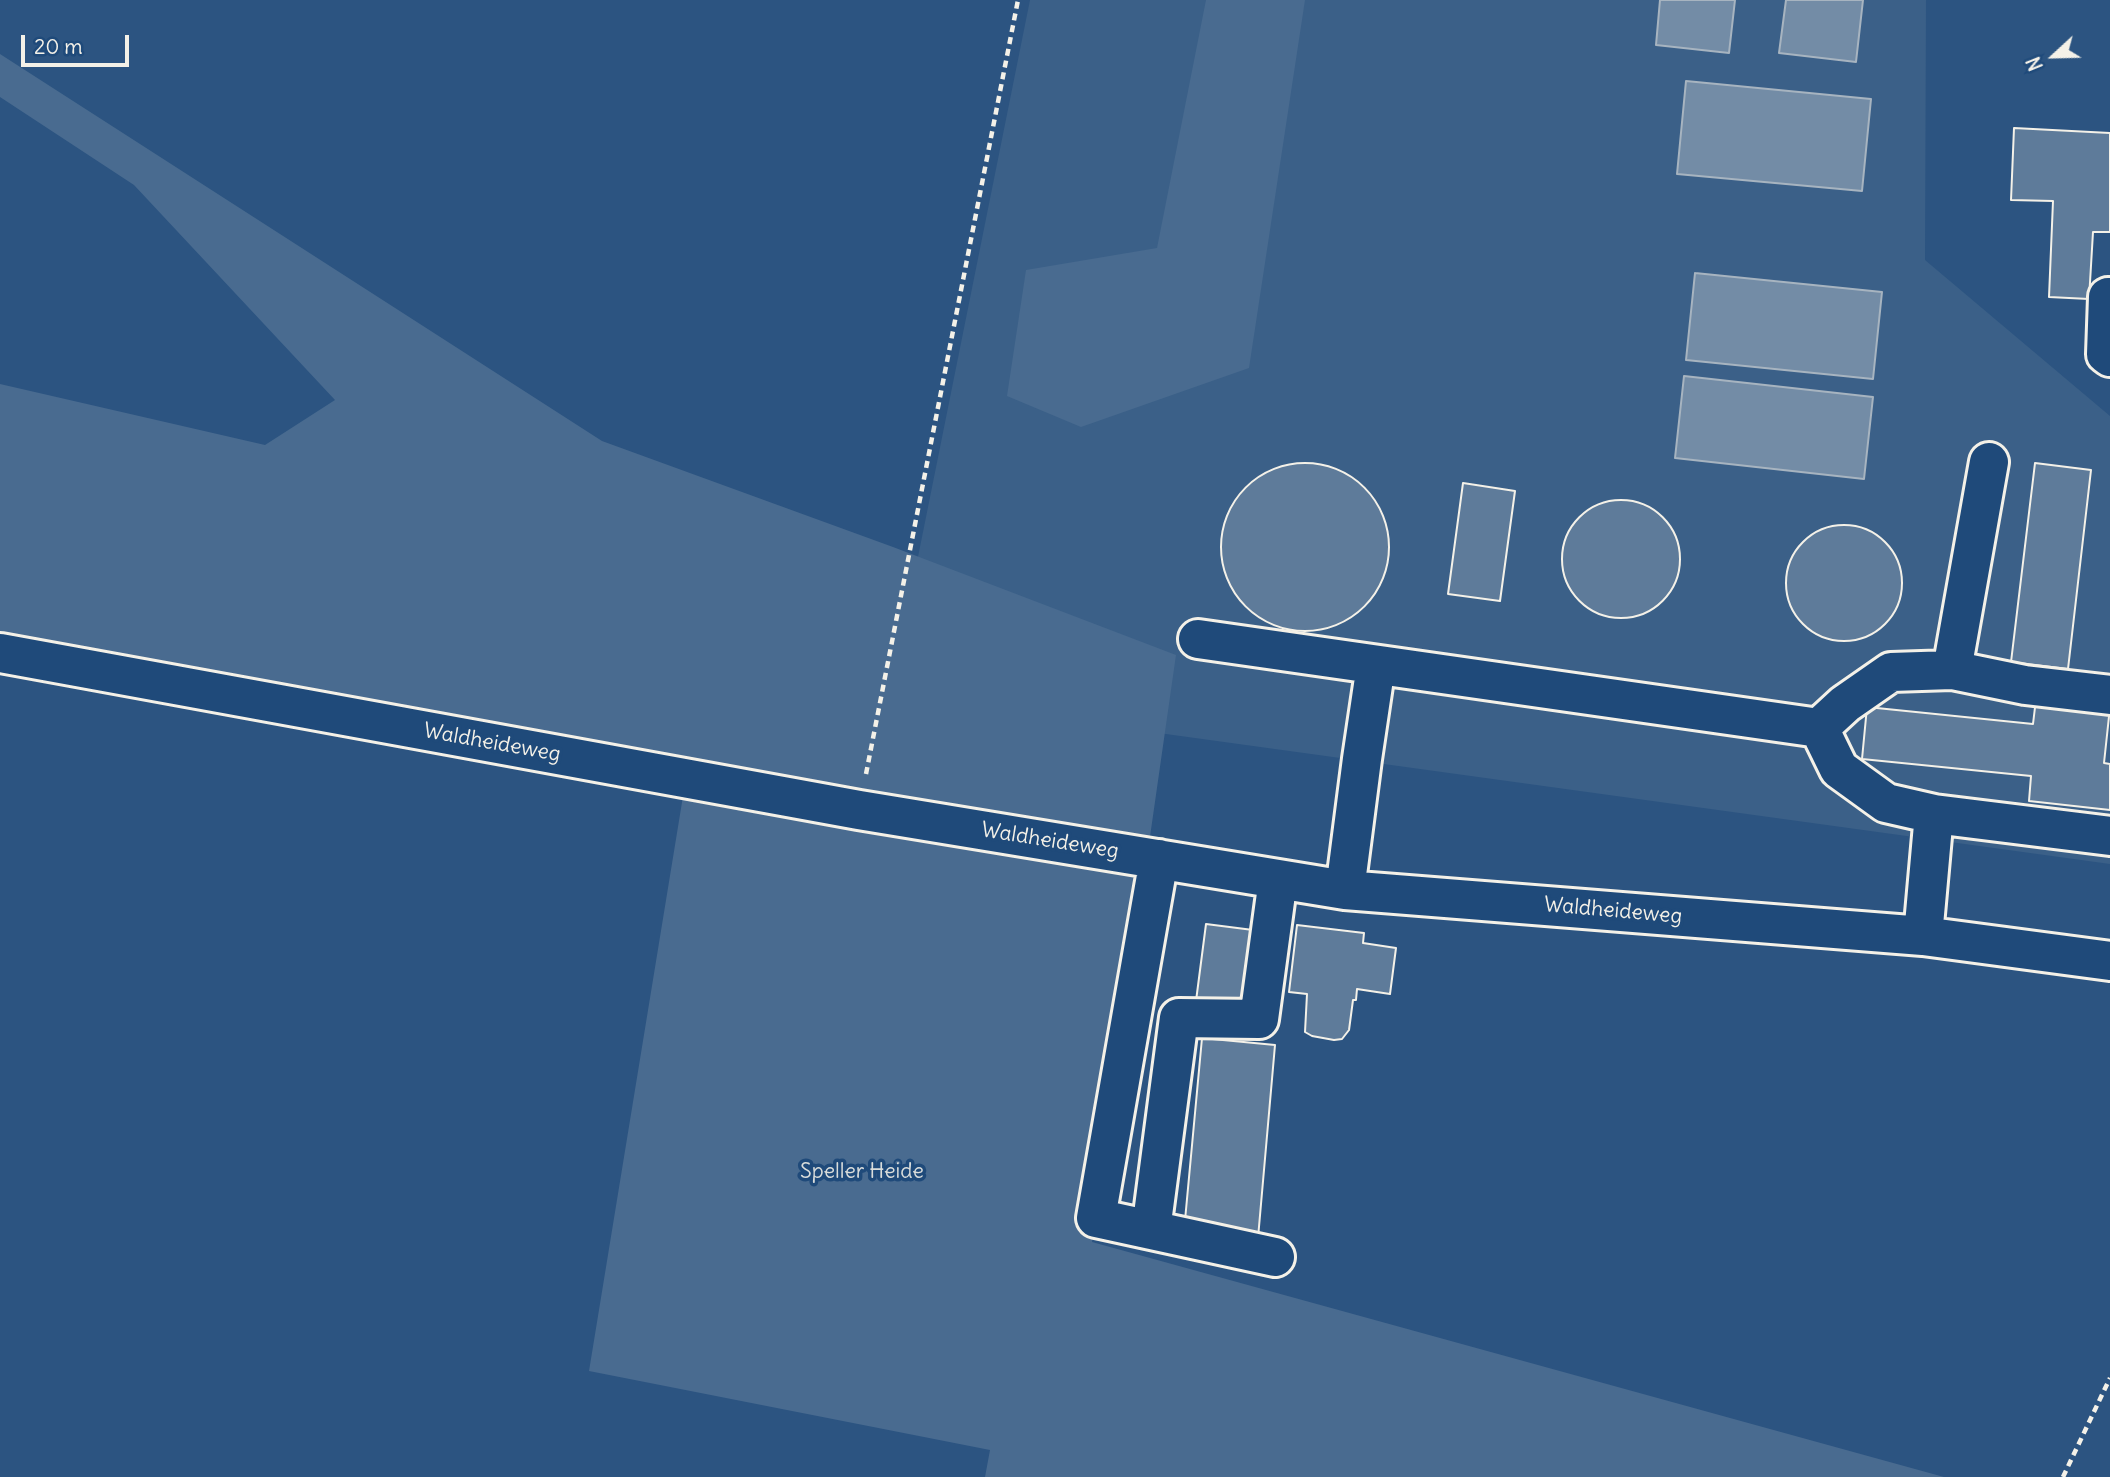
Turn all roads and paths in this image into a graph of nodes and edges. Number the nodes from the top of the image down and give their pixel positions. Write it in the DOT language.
graph roads {
  1 [pos="1017,0"];
  2 [pos="2108,297"];
  3 [pos="2110,357"];
  4 [pos="1989,462"];
  5 [pos="1198,639"];
  6 [pos="0,653"];
  7 [pos="1376,665"];
  8 [pos="1952,670"];
  9 [pos="2110,695"];
  10 [pos="1819,728"];
  11 [pos="859,810"];
  12 [pos="1934,814"];
  13 [pos="2110,836"];
  14 [pos="1159,859"];
  15 [pos="1278,879"];
  16 [pos="1345,890"];
  17 [pos="1923,936"];
  18 [pos="2110,961"];
  19 [pos="1151,1230"];
  20 [pos="1275,1257"];
  21 [pos="2110,1378"];
  22 [pos="2063,1477"];
  1 -- 11 [label="path"];
  2 -- 3 [label="street"];
  4 -- 8 [label="street"];
  5 -- 7 [label="street"];
  6 -- 11 [label="street, Waldheideweg"];
  7 -- 10 [label="street"];
  7 -- 16 [label="street"];
  8 -- 9 [label="street"];
  8 -- 10 [label="street"];
  10 -- 12 [label="street"];
  11 -- 14 [label="street, Waldheideweg"];
  12 -- 13 [label="street"];
  12 -- 17 [label="street"];
  14 -- 15 [label="street, Waldheideweg"];
  14 -- 19 [label="street"];
  15 -- 16 [label="street, Waldheideweg"];
  15 -- 19 [label="street"];
  16 -- 17 [label="street, Waldheideweg"];
  17 -- 18 [label="street, Waldheideweg"];
  19 -- 20 [label="street"];
  21 -- 22 [label="path"];
}
